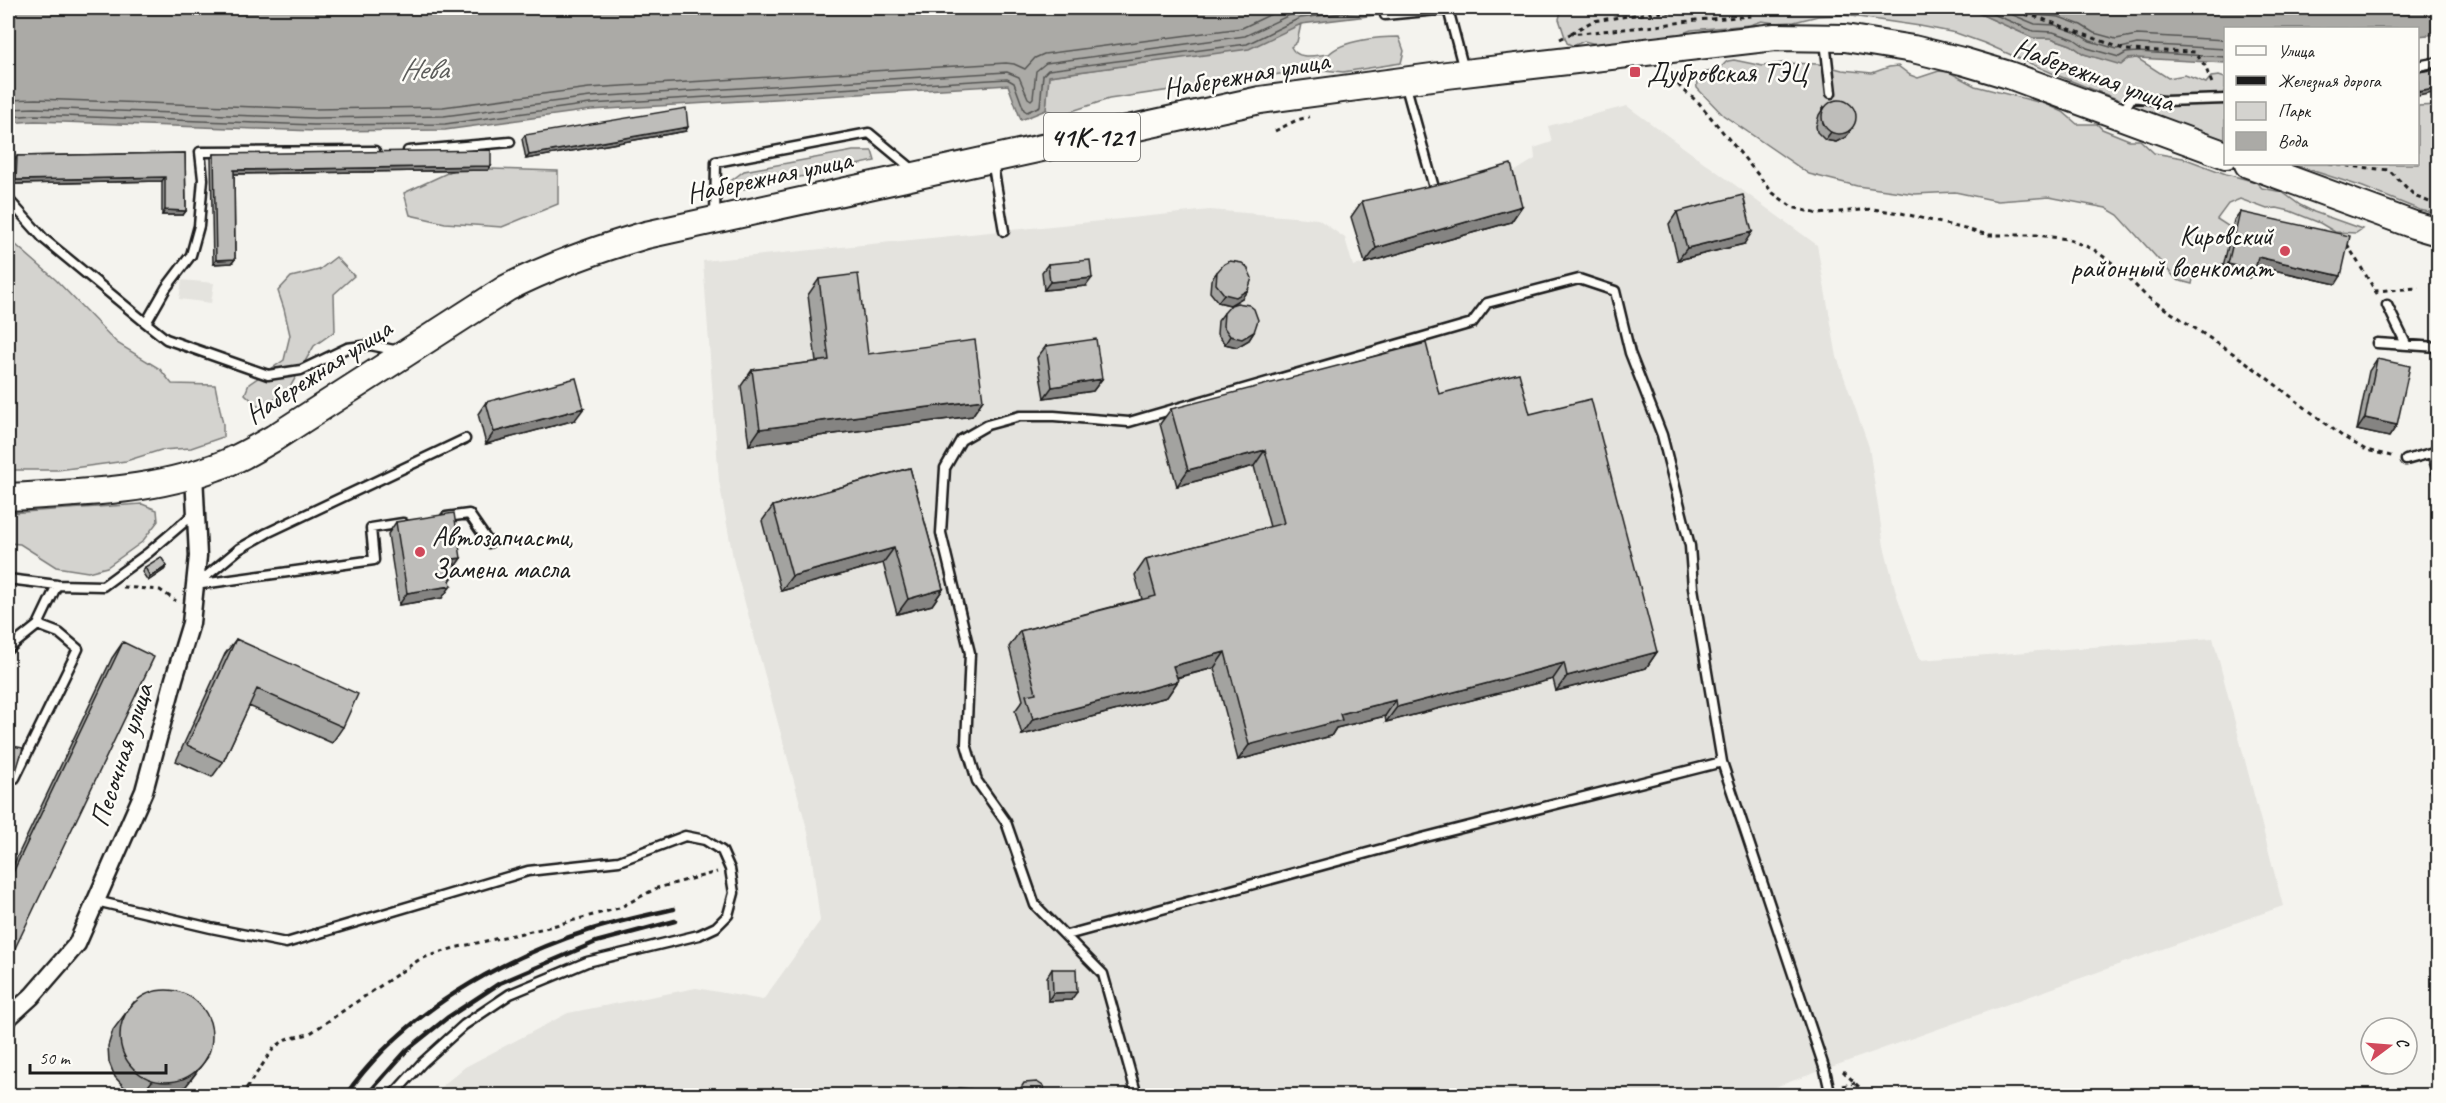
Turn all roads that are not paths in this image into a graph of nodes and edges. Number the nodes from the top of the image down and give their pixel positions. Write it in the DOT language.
graph roads {
  1 [pos="1385,15"];
  2 [pos="1825,38"];
  3 [pos="2439,62"];
  4 [pos="2419,66"];
  5 [pos="1465,73"];
  6 [pos="1404,81"];
  7 [pos="1831,93"];
  8 [pos="2222,99"];
  9 [pos="2121,116"];
  10 [pos="510,142"];
  11 [pos="388,151"];
  12 [pos="399,151"];
  13 [pos="2224,154"];
  14 [pos="992,160"];
  15 [pos="2251,165"];
  16 [pos="921,176"];
  17 [pos="8,195"];
  18 [pos="1437,198"];
  19 [pos="715,220"];
  20 [pos="1004,231"];
  21 [pos="2439,232"];
  22 [pos="2386,305"];
  23 [pos="146,323"];
  24 [pos="2377,343"];
  25 [pos="2406,344"];
  26 [pos="2439,347"];
  27 [pos="406,352"];
  28 [pos="465,439"];
  29 [pos="2435,452"];
  30 [pos="2406,460"];
  31 [pos="2439,473"];
  32 [pos="194,474"];
  33 [pos="8,497"];
  34 [pos="197,512"];
  35 [pos="436,519"];
  36 [pos="415,522"];
  37 [pos="489,543"];
  38 [pos="8,579"];
  39 [pos="57,585"];
  40 [pos="195,585"];
  41 [pos="38,625"];
  42 [pos="8,650"];
  43 [pos="1722,762"];
  44 [pos="15,778"];
  45 [pos="96,901"];
  46 [pos="1067,935"];
  47 [pos="8,1018"];
  48 [pos="8,1093"];
  49 [pos="18,1095"];
  50 [pos="392,1095"];
  51 [pos="1137,1095"];
  52 [pos="1831,1095"];
  1 -- 5 [label="lane"];
  2 -- 5 [label="main road, Набережная улица / 41К-121"];
  2 -- 7 [label="lane"];
  2 -- 9 [label="main road, Набережная улица / 41К-121"];
  3 -- 4 [label="lane"];
  5 -- 6 [label="main road, Набережная улица / 41К-121"];
  6 -- 14 [label="main road, Набережная улица / 41К-121"];
  6 -- 18 [label="lane"];
  8 -- 9 [label="lane"];
  9 -- 13 [label="main road, Набережная улица / 41К-121"];
  10 -- 12 [label="lane"];
  11 -- 23 [label="lane"];
  14 -- 16 [label="main road, Набережная улица / 41К-121"];
  14 -- 20 [label="lane"];
  15 -- 21 [label="main road"];
  16 -- 19 [label="main road, Набережная улица / 41К-121"];
  16 -- 19 [label="lane"];
  17 -- 23 [label="lane"];
  19 -- 27 [label="main road, Набережная улица / 41К-121"];
  22 -- 25 [label="lane"];
  23 -- 27 [label="lane"];
  24 -- 25 [label="lane"];
  25 -- 26 [label="lane"];
  27 -- 32 [label="main road, Набережная улица / 41К-121"];
  28 -- 40 [label="lane"];
  29 -- 30 [label="lane"];
  29 -- 31 [label="lane"];
  32 -- 33 [label="main road, Набережная улица / 41К-121"];
  32 -- 34 [label="street, Песочная улица"];
  34 -- 39 [label="lane"];
  34 -- 40 [label="street, Песочная улица"];
  35 -- 37 [label="lane"];
  36 -- 40 [label="lane"];
  38 -- 39 [label="lane"];
  39 -- 41 [label="lane"];
  40 -- 45 [label="street, Песочная улица"];
  41 -- 42 [label="lane"];
  41 -- 44 [label="lane"];
  43 -- 46 [label="lane"];
  43 -- 46 [label="lane"];
  43 -- 52 [label="lane"];
  45 -- 47 [label="street, Песочная улица"];
  45 -- 50 [label="lane"];
  46 -- 51 [label="lane"];
  48 -- 49 [label="lane"];
}
